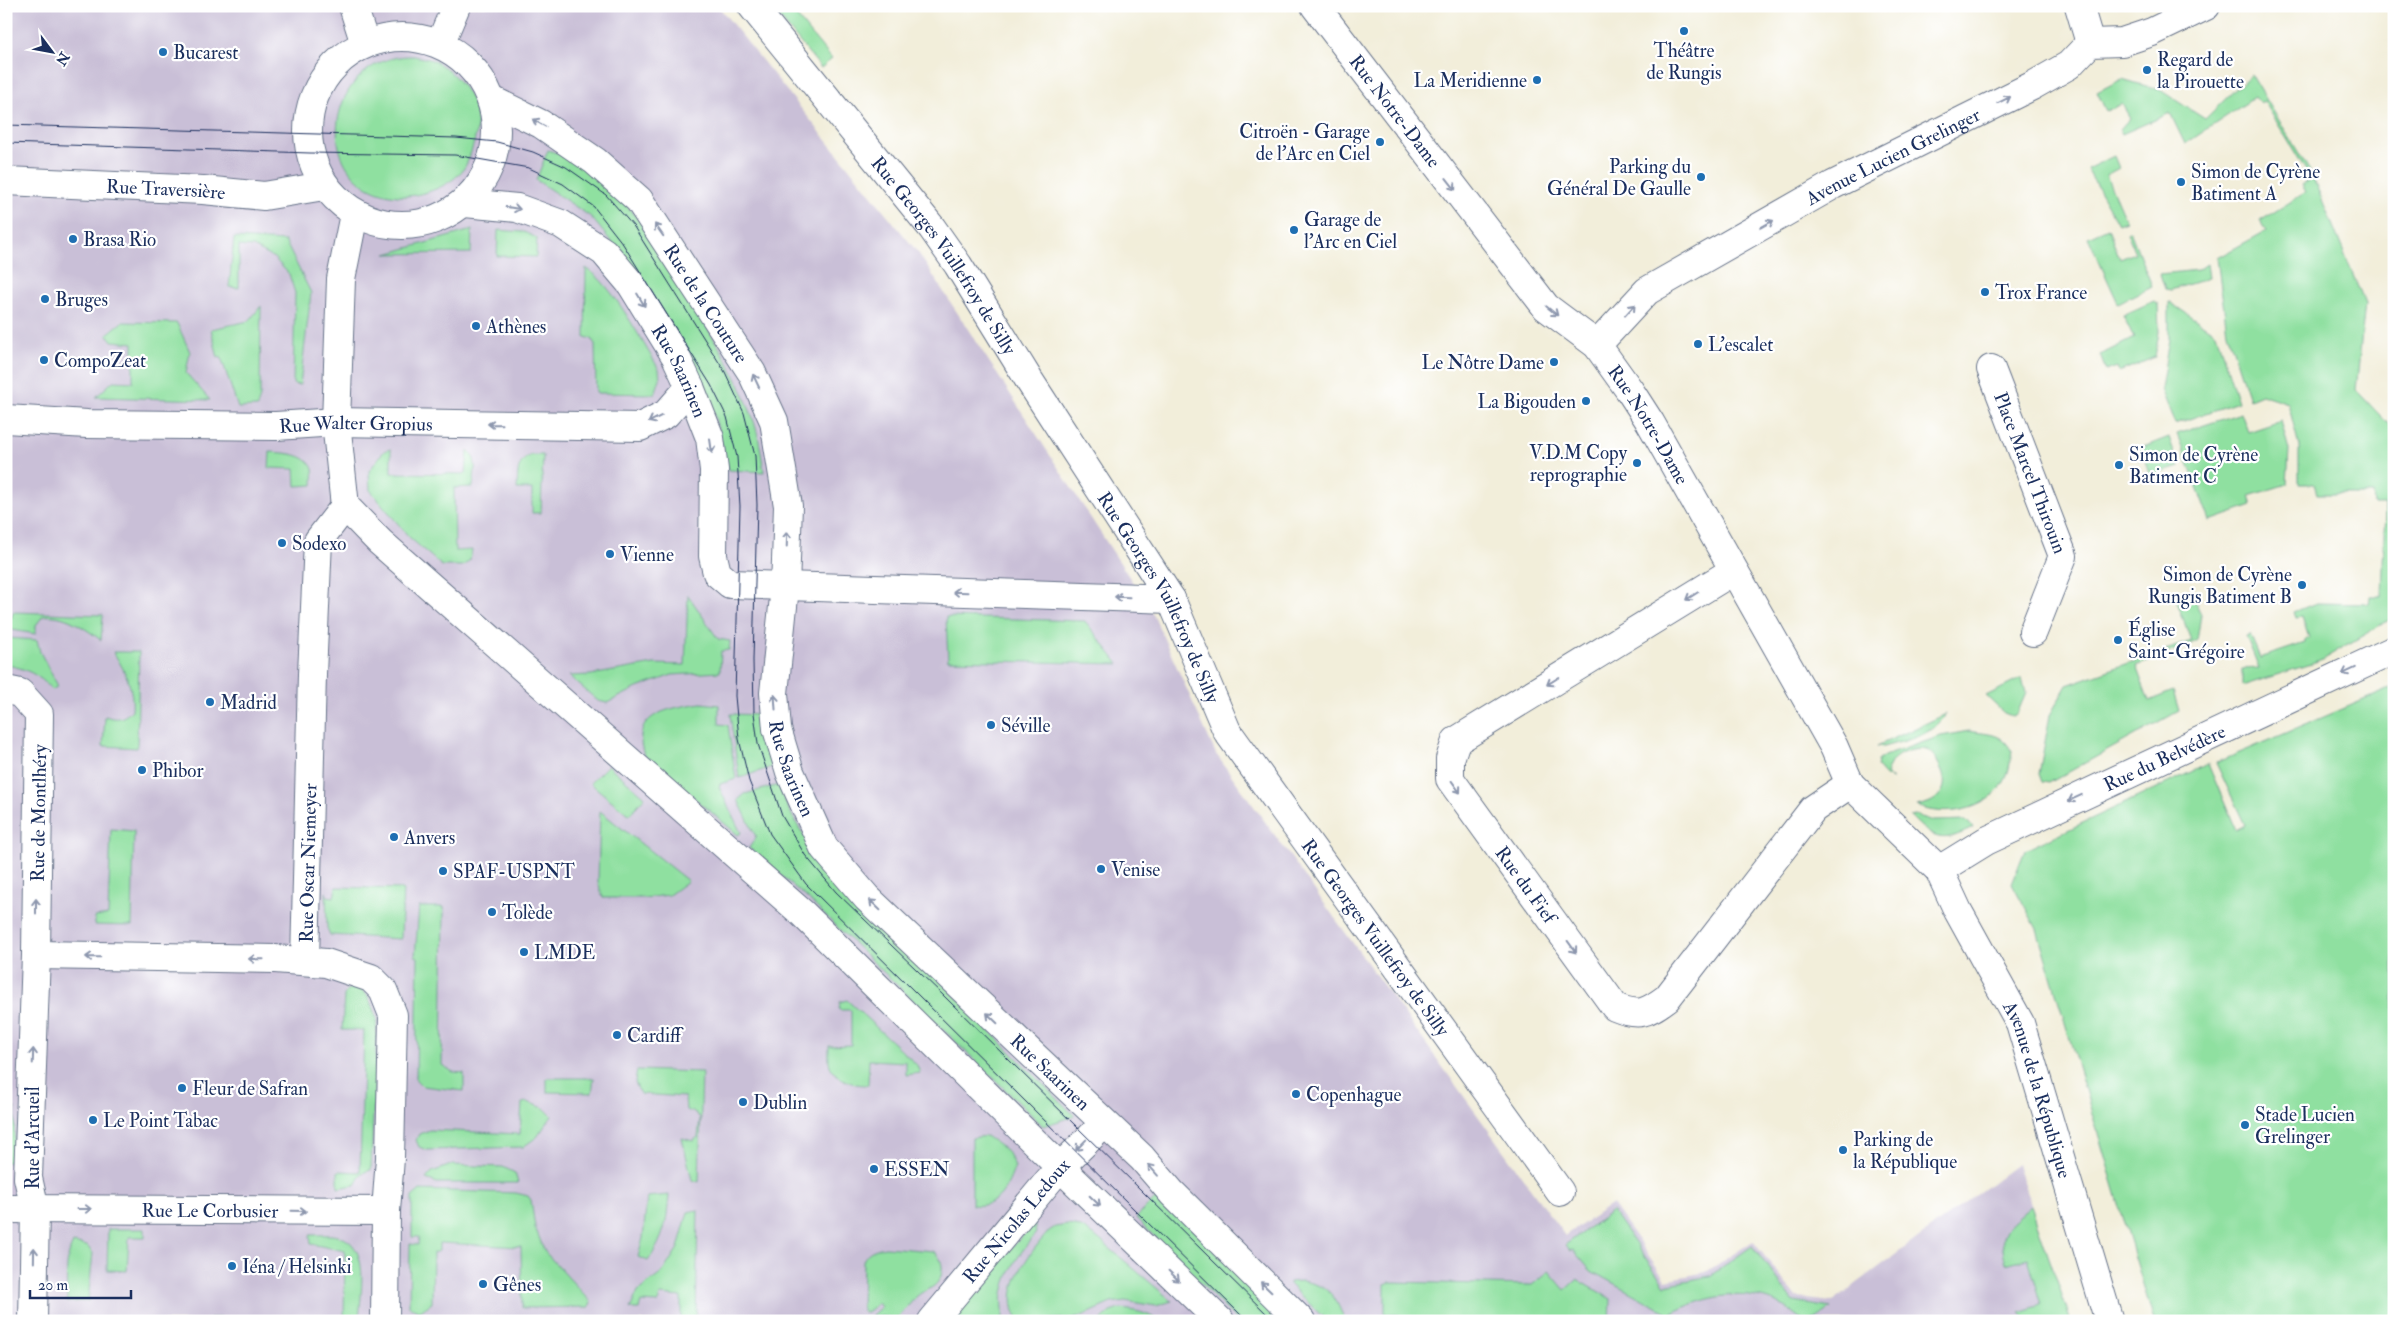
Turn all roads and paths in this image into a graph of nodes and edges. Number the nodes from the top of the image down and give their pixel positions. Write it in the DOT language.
graph roads {
  1 [pos="353,6"];
  2 [pos="456,6"];
  3 [pos="752,6"];
  4 [pos="1315,6"];
  5 [pos="2079,6"];
  6 [pos="2206,6"];
  7 [pos="365,44"];
  8 [pos="440,44"];
  9 [pos="2090,44"];
  10 [pos="492,100"];
  11 [pos="6,181"];
  12 [pos="324,186"];
  13 [pos="465,203"];
  14 [pos="354,214"];
  15 [pos="1597,345"];
  16 [pos="1991,369"];
  17 [pos="690,386"];
  18 [pos="6,419"];
  19 [pos="336,422"];
  20 [pos="345,506"];
  21 [pos="1734,571"];
  22 [pos="785,587"];
  23 [pos="1171,599"];
  24 [pos="2033,632"];
  25 [pos="2394,650"];
  26 [pos="6,690"];
  27 [pos="1850,784"];
  28 [pos="1939,870"];
  29 [pos="36,955"];
  30 [pos="305,961"];
  31 [pos="1104,1124"];
  32 [pos="1060,1168"];
  33 [pos="1560,1192"];
  34 [pos="35,1208"];
  35 [pos="6,1209"];
  36 [pos="386,1211"];
  37 [pos="33,1321"];
  38 [pos="384,1321"];
  39 [pos="932,1321"];
  40 [pos="1220,1321"];
  41 [pos="1301,1321"];
  42 [pos="2109,1321"];
  1 -- 7 [label="street"];
  2 -- 8 [label="street"];
  3 -- 23 [label="street, Rue Georges Vuillefroy de Silly"];
  4 -- 15 [label="street, Rue Notre-Dame, one-way"];
  5 -- 9 [label="street"];
  6 -- 9 [label="street"];
  7 -- 8 [label="street"];
  7 -- 12 [label="street"];
  8 -- 10 [label="street"];
  15 -- 9 [label="street, Avenue Lucien Grelinger, one-way"];
  10 -- 13 [label="street"];
  22 -- 10 [label="street, Rue de la Couture, one-way"];
  11 -- 12 [label="street, Rue Traversière"];
  12 -- 14 [label="street"];
  13 -- 14 [label="street"];
  13 -- 17 [label="street, Rue Saarinen, one-way"];
  14 -- 19 [label="street"];
  15 -- 21 [label="street, Rue Notre-Dame"];
  16 -- 24 [label="street, Place Marcel Thirouin"];
  17 -- 19 [label="street, Rue Walter Gropius, one-way"];
  17 -- 22 [label="street, Rue Saarinen, one-way"];
  18 -- 19 [label="street, Rue Walter Gropius"];
  19 -- 20 [label="street"];
  20 -- 30 [label="street, Rue Oscar Niemeyer"];
  20 -- 32 [label="street"];
  21 -- 27 [label="street, Rue Notre-Dame"];
  21 -- 27 [label="street, Rue du Fief, one-way"];
  23 -- 22 [label="street, one-way"];
  31 -- 22 [label="street, Rue Saarinen, one-way"];
  23 -- 33 [label="street, Rue Georges Vuillefroy de Silly"];
  25 -- 28 [label="street, Rue du Belvédère, one-way"];
  29 -- 26 [label="street, Rue de Montlhéry, one-way"];
  27 -- 28 [label="street, Rue Notre-Dame"];
  28 -- 42 [label="street, Avenue de la République"];
  30 -- 29 [label="street, Rue Oscar Niemeyer, one-way"];
  34 -- 29 [label="street, Rue d'Arcueil, one-way"];
  30 -- 36 [label="street"];
  31 -- 32 [label="street, Rue Nicolas Ledoux, one-way"];
  41 -- 31 [label="street, Rue Saarinen, one-way"];
  32 -- 39 [label="street, Rue Nicolas Ledoux"];
  32 -- 40 [label="street, one-way"];
  34 -- 35 [label="street, Rue Le Corbusier"];
  34 -- 36 [label="street, Rue Le Corbusier, one-way"];
  37 -- 34 [label="street, Rue d'Arcueil, one-way"];
  36 -- 38 [label="street"];
}
